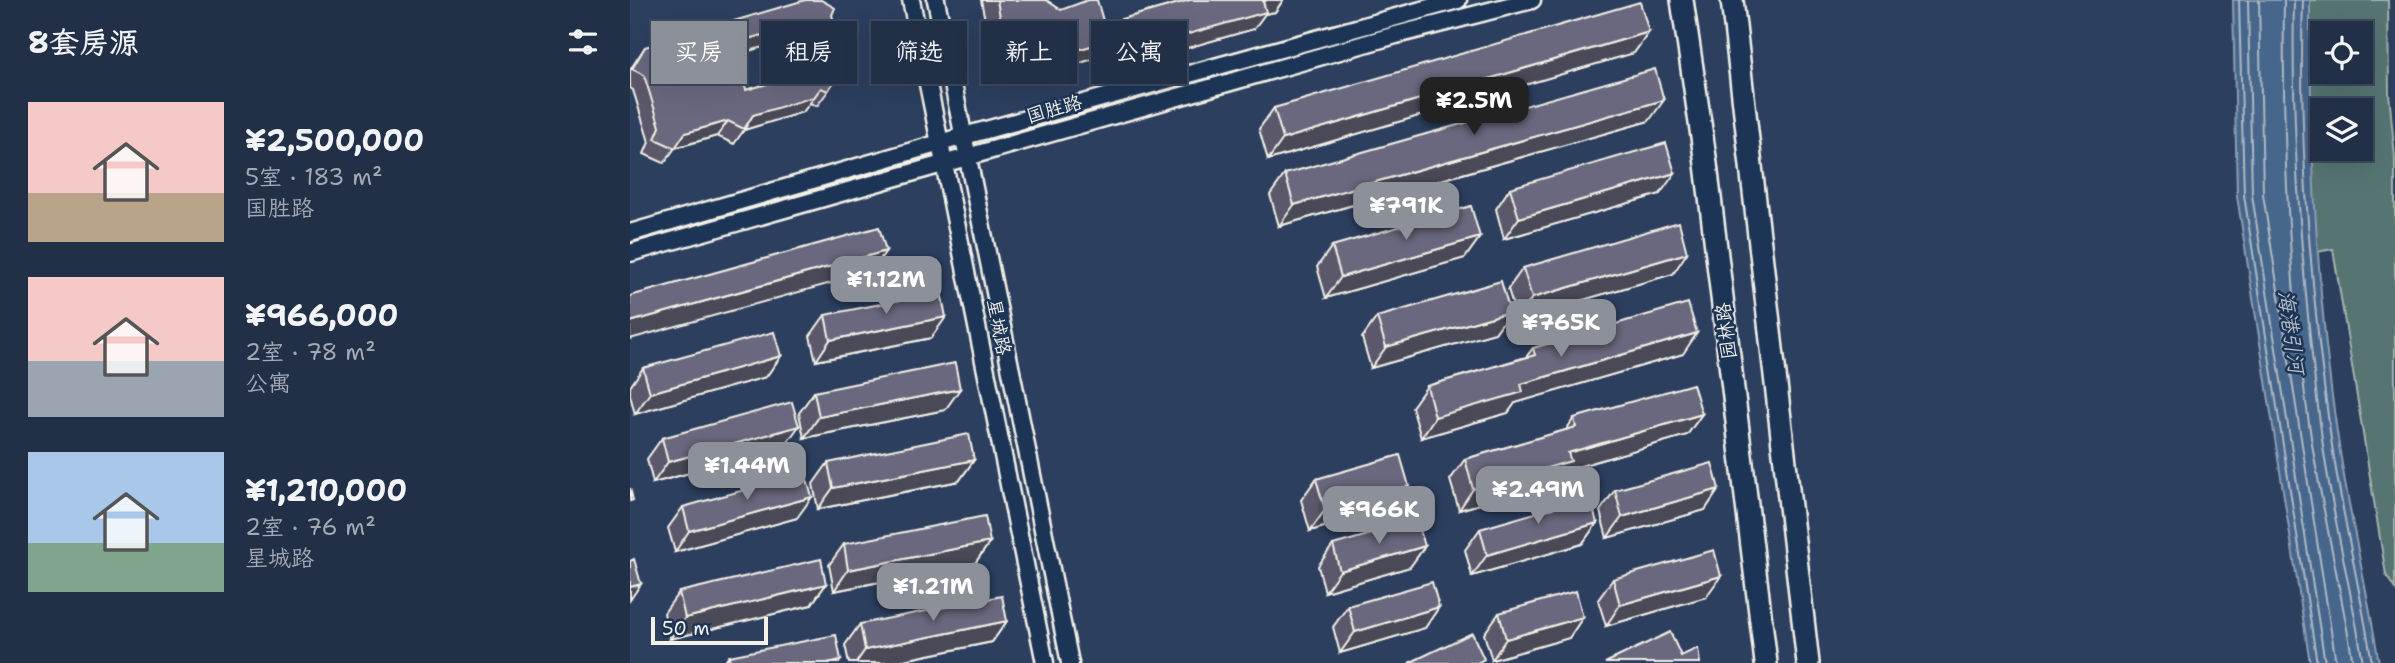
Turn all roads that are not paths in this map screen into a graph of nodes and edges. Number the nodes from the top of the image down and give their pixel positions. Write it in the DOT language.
graph roads {
  1 [pos="911,0"];
  2 [pos="936,0"];
  3 [pos="1458,0"];
  4 [pos="1532,0"];
  5 [pos="1682,0"];
  6 [pos="1732,0"];
  7 [pos="964,136"];
  8 [pos="941,143"];
  9 [pos="969,155"];
  10 [pos="944,163"];
  11 [pos="630,233"];
  12 [pos="630,253"];
  13 [pos="1045,663"];
  14 [pos="1070,663"];
  15 [pos="1766,663"];
  16 [pos="1808,663"];
  1 -- 8 [label="street, 星城路"];
  2 -- 7 [label="street, 星城路"];
  3 -- 7 [label="street, 国胜路"];
  4 -- 9 [label="street, 国胜路"];
  5 -- 15 [label="main road, 园林路"];
  6 -- 16 [label="main road"];
  7 -- 8 [label="street, 国胜路"];
  7 -- 9 [label="street, 星城路"];
  8 -- 10 [label="street, 星城路"];
  8 -- 11 [label="street, 国胜路"];
  9 -- 10 [label="street, 国胜路"];
  9 -- 14 [label="street, 星城路"];
  10 -- 12 [label="street, 国胜路"];
  10 -- 13 [label="street, 星城路"];
}
